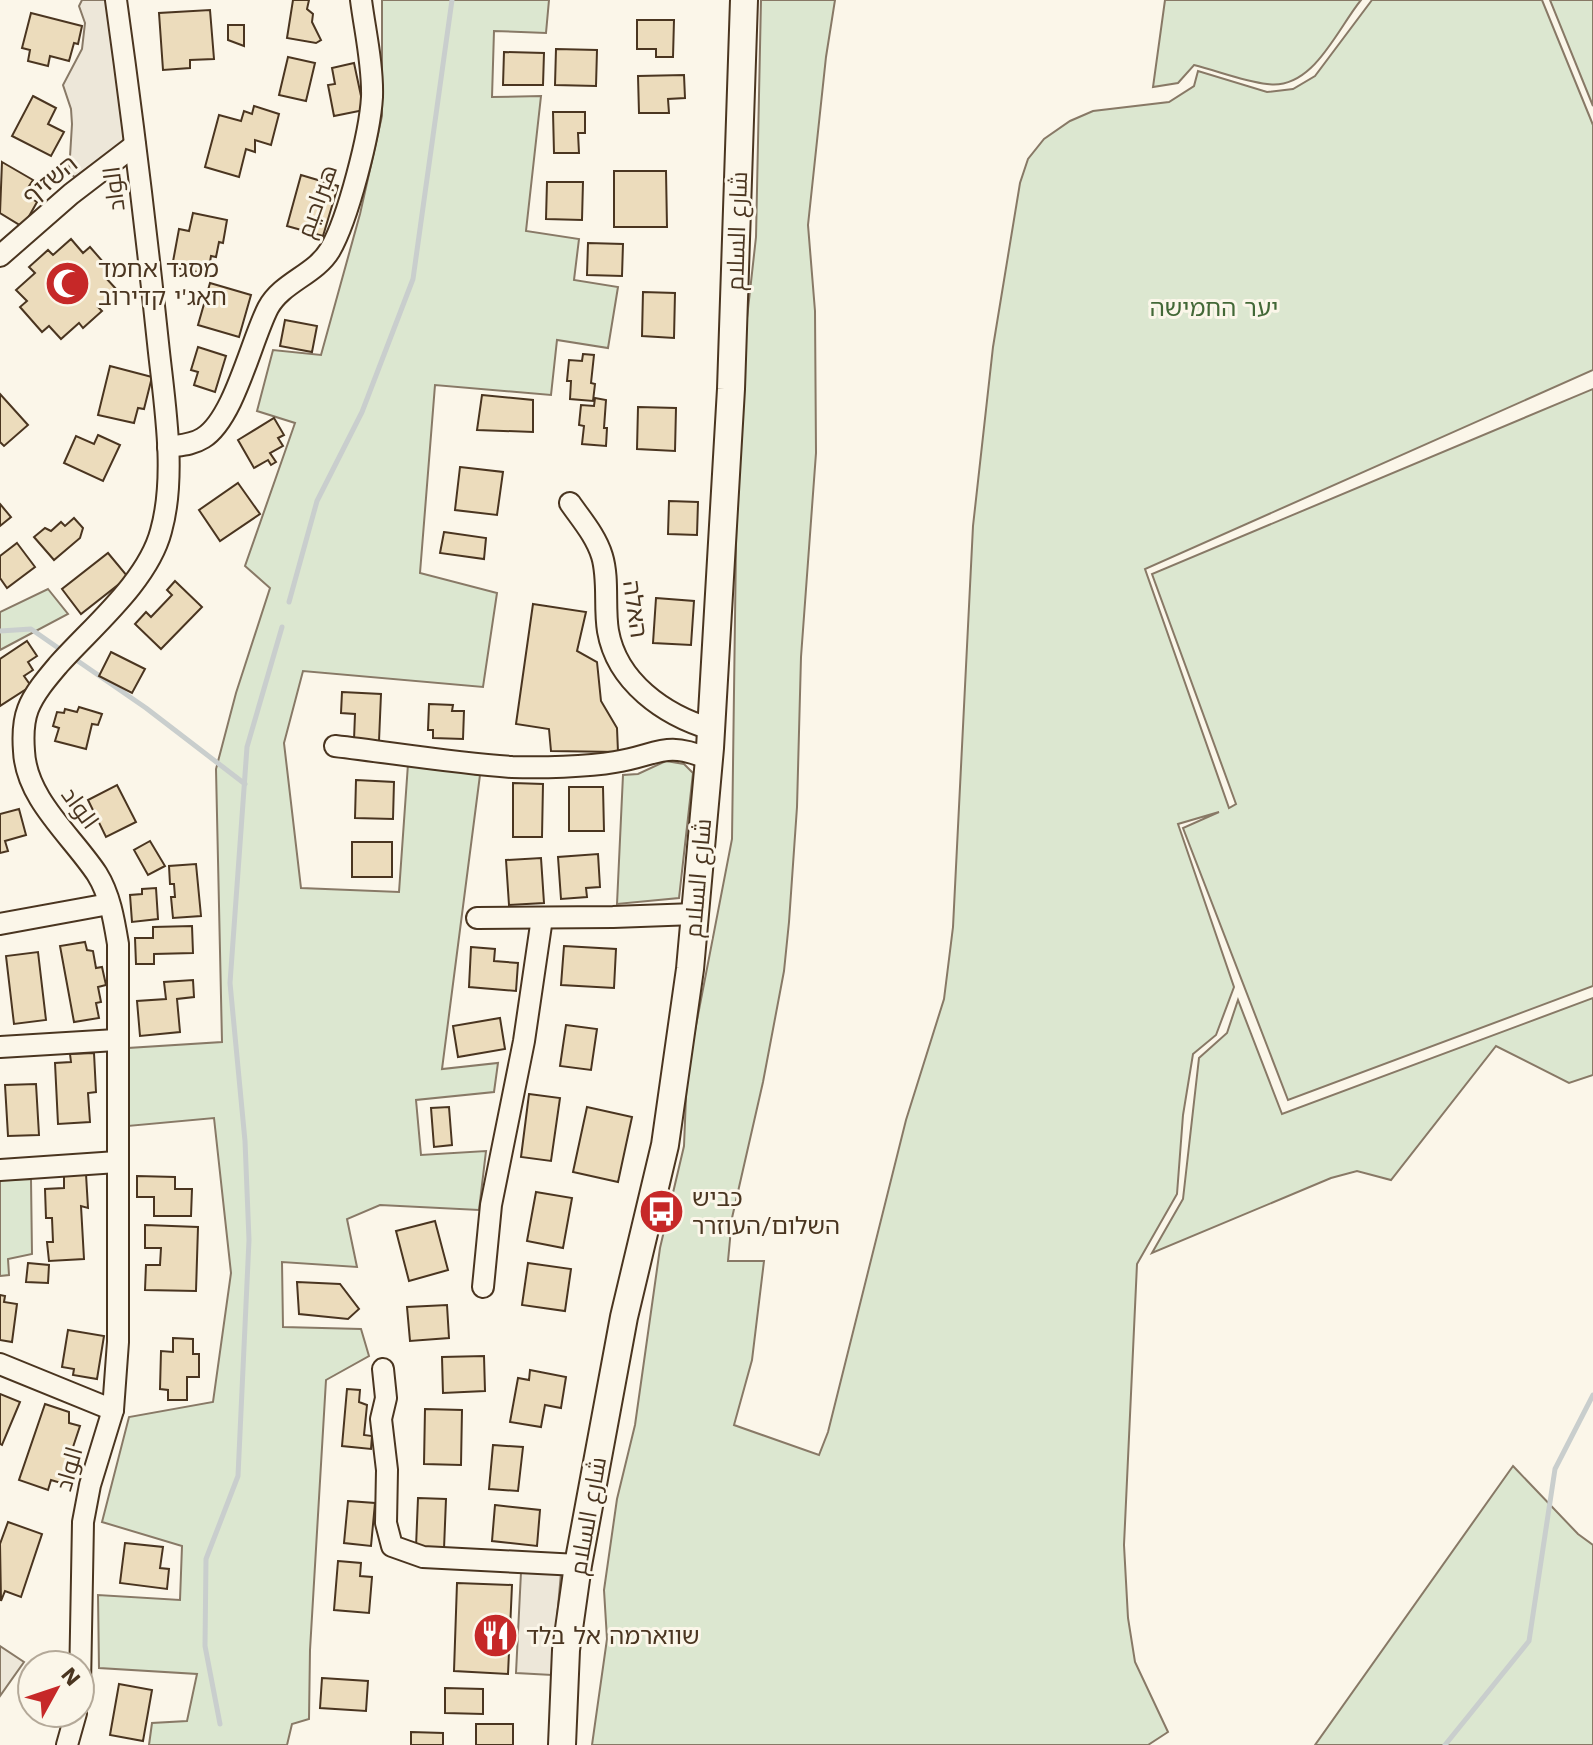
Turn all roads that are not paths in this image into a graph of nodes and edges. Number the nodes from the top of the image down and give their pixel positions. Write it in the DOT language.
graph roads {
  1 [pos="116,0"];
  2 [pos="361,0"];
  3 [pos="744,0"];
  4 [pos="135,145"];
  5 [pos="0,256"];
  6 [pos="168,447"];
  7 [pos="570,503"];
  8 [pos="711,729"];
  9 [pos="335,746"];
  10 [pos="709,759"];
  11 [pos="109,904"];
  12 [pos="695,914"];
  13 [pos="477,918"];
  14 [pos="542,918"];
  15 [pos="0,924"];
  16 [pos="116,1040"];
  17 [pos="0,1047"];
  18 [pos="117,1162"];
  19 [pos="0,1170"];
  20 [pos="483,1287"];
  21 [pos="0,1364"];
  22 [pos="383,1369"];
  23 [pos="113,1410"];
  24 [pos="578,1565"];
  25 [pos="81,1649"];
  26 [pos="562,1745"];
  1 -- 4 [label="street, الواد"];
  2 -- 6 [label="street, هبراحيم"];
  3 -- 8 [label="main road, شارع السلام"];
  4 -- 5 [label="street, השזיף"];
  4 -- 6 [label="street, الواد"];
  6 -- 11 [label="street, الواد"];
  7 -- 8 [label="street, האלה"];
  8 -- 10 [label="main road, شارع السلام"];
  9 -- 10 [label="street"];
  10 -- 12 [label="main road, شارع السلام"];
  11 -- 15 [label="street"];
  11 -- 16 [label="street, الواد"];
  12 -- 14 [label="street"];
  12 -- 24 [label="main road, شارع السلام"];
  13 -- 14 [label="street"];
  14 -- 20 [label="street"];
  16 -- 17 [label="street"];
  16 -- 18 [label="street, الواد"];
  18 -- 19 [label="street"];
  18 -- 23 [label="street, الواد"];
  21 -- 23 [label="street"];
  22 -- 24 [label="street"];
  23 -- 25 [label="street, الواد"];
  24 -- 26 [label="main road, شارع السلام"];
}
